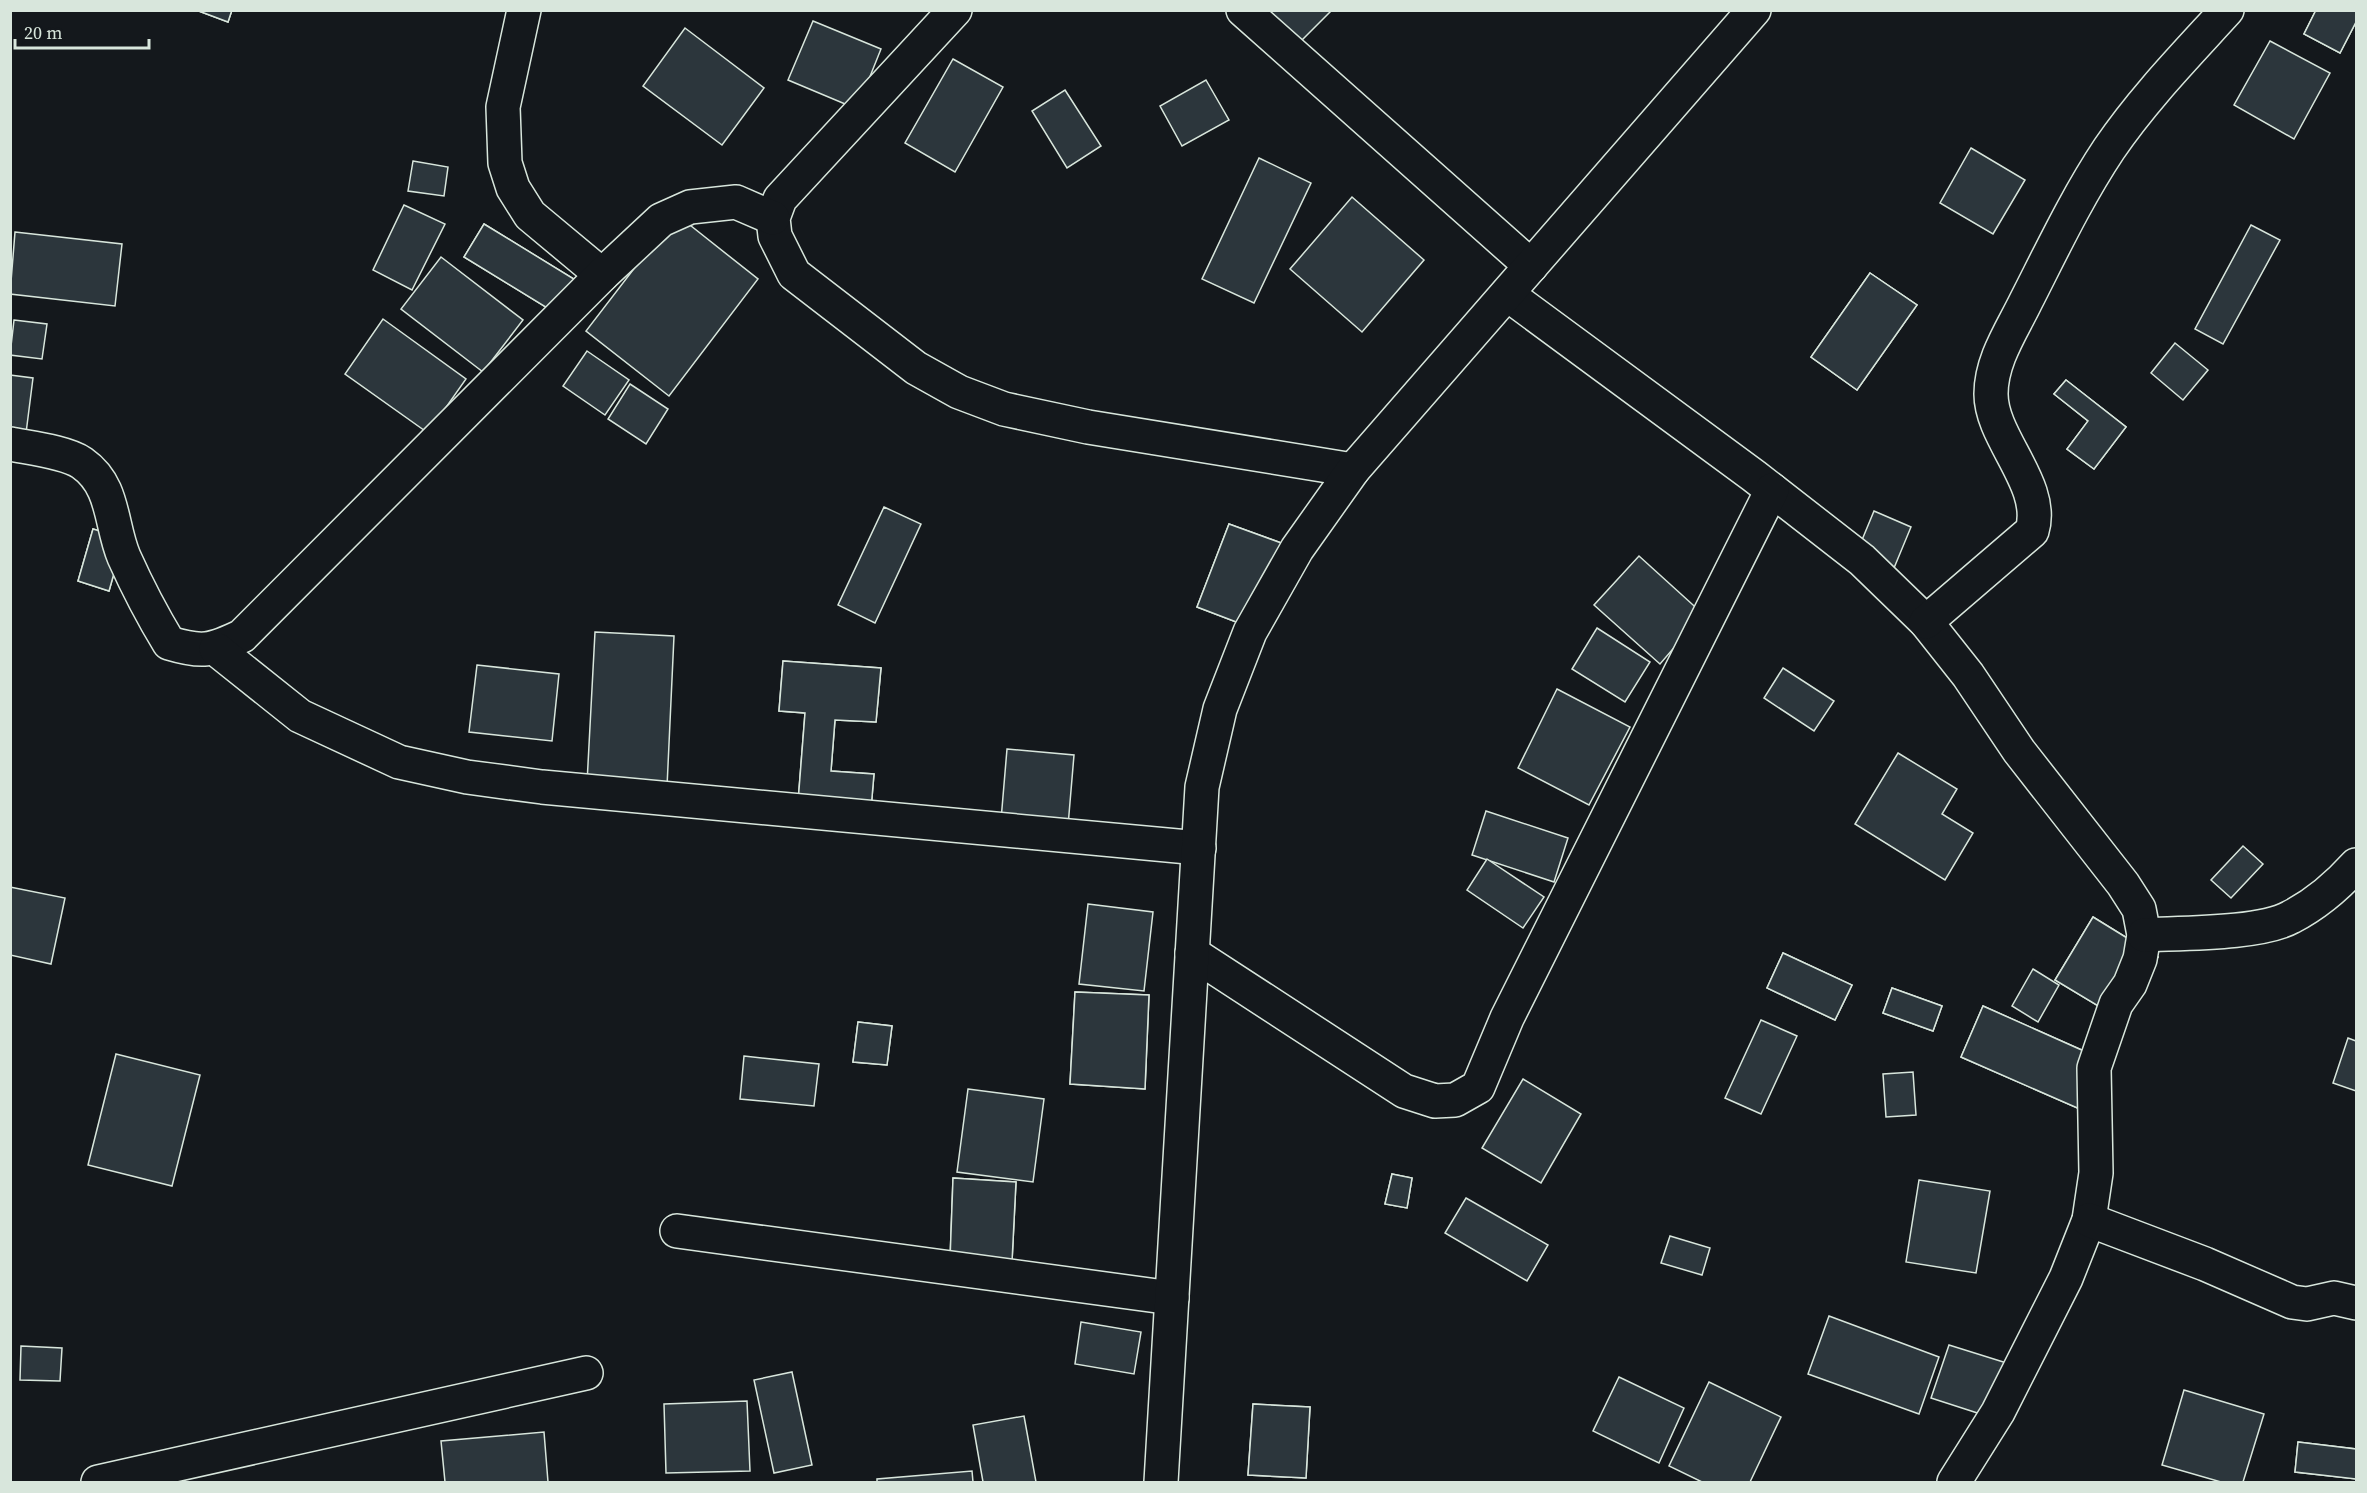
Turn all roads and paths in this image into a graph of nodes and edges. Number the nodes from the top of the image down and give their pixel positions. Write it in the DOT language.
graph roads {
  1 [pos="524,10"];
  2 [pos="955,10"];
  3 [pos="1243,10"];
  4 [pos="1754,10"];
  5 [pos="2227,10"];
  6 [pos="773,218"];
  7 [pos="1531,266"];
  8 [pos="602,275"];
  9 [pos="1507,294"];
  10 [pos="10,444"];
  11 [pos="1353,470"];
  12 [pos="1772,490"];
  13 [pos="1926,622"];
  14 [pos="216,649"];
  15 [pos="1199,848"];
  16 [pos="2356,865"];
  17 [pos="2144,935"];
  18 [pos="1192,953"];
  19 [pos="2089,1220"];
  20 [pos="677,1232"];
  21 [pos="1172,1298"];
  22 [pos="2356,1303"];
  23 [pos="586,1373"];
  24 [pos="98,1482"];
  25 [pos="1161,1482"];
  26 [pos="1954,1482"];
  1 -- 8 [label="street"];
  2 -- 6 [label="street"];
  3 -- 7 [label="street"];
  4 -- 7 [label="street"];
  5 -- 13 [label="street"];
  6 -- 8 [label="street"];
  6 -- 11 [label="street"];
  7 -- 9 [label="street"];
  8 -- 14 [label="street"];
  9 -- 11 [label="street"];
  9 -- 12 [label="street"];
  10 -- 14 [label="street"];
  11 -- 15 [label="street"];
  12 -- 13 [label="street"];
  12 -- 18 [label="street"];
  13 -- 17 [label="street"];
  14 -- 15 [label="street"];
  15 -- 18 [label="street"];
  16 -- 17 [label="street"];
  17 -- 19 [label="street"];
  18 -- 21 [label="street"];
  19 -- 22 [label="street"];
  19 -- 26 [label="street"];
  20 -- 21 [label="street"];
  21 -- 25 [label="street"];
  23 -- 24 [label="street"];
}
